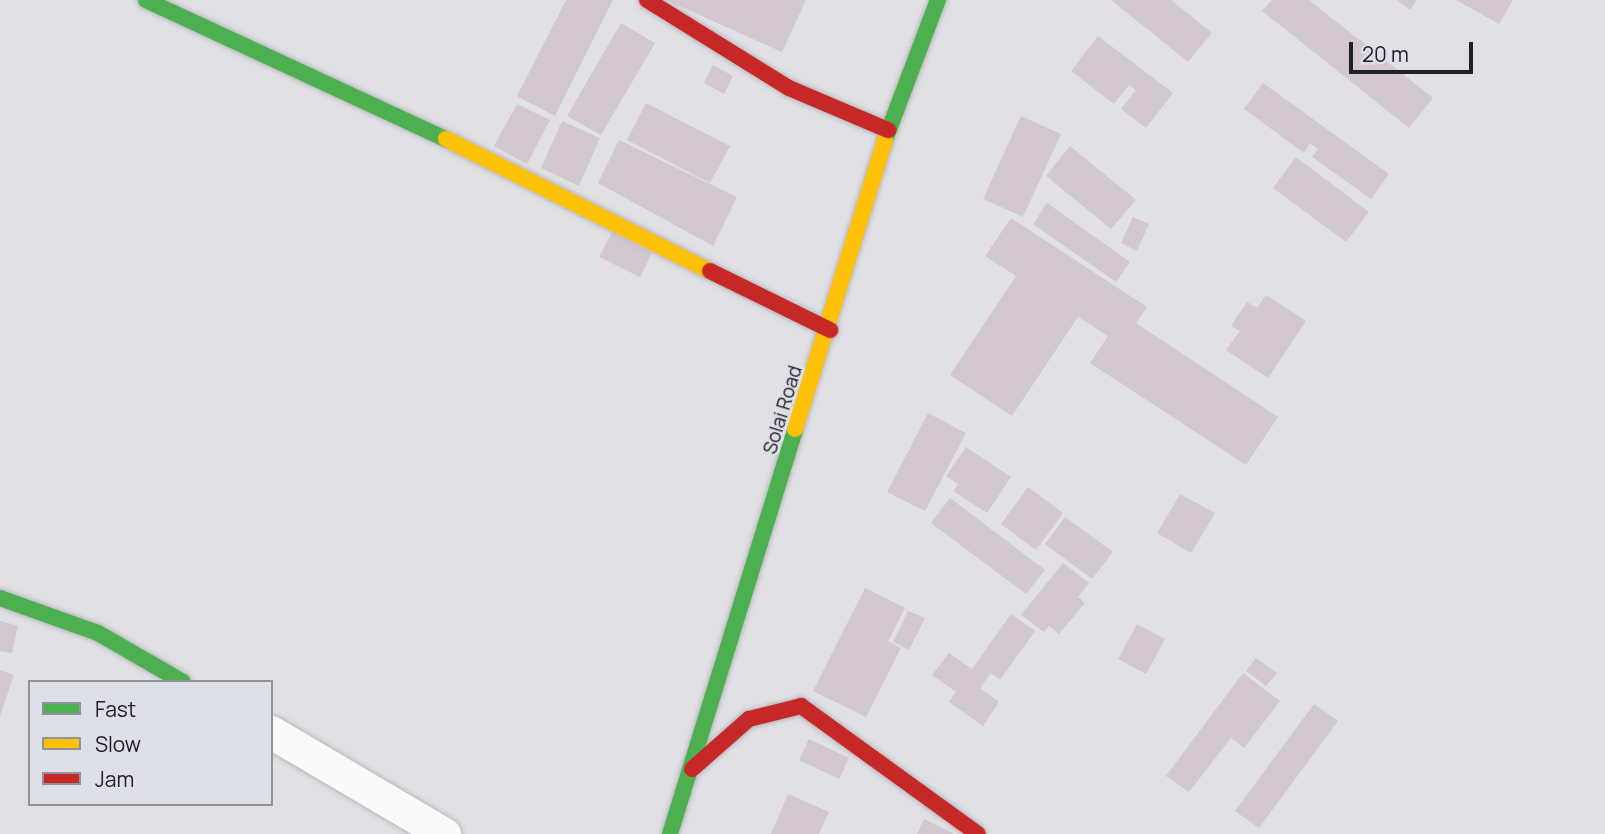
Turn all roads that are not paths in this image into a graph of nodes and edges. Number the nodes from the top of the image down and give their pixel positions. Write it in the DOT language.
graph roads {
  1 [pos="146,0"];
  2 [pos="647,0"];
  3 [pos="938,0"];
  4 [pos="888,130"];
  5 [pos="830,330"];
  6 [pos="0,598"];
  7 [pos="180,680"];
  8 [pos="273,733"];
  9 [pos="692,769"];
  10 [pos="444,834"];
  11 [pos="670,834"];
  12 [pos="978,834"];
  1 -- 5 [label="main road"];
  2 -- 4 [label="main road"];
  3 -- 4 [label="main road, Solai Road"];
  4 -- 5 [label="main road, Solai Road"];
  5 -- 9 [label="main road, Solai Road"];
  6 -- 7 [label="main road"];
  8 -- 10 [label="street"];
  9 -- 11 [label="main road, Solai Road"];
  9 -- 12 [label="main road"];
}
